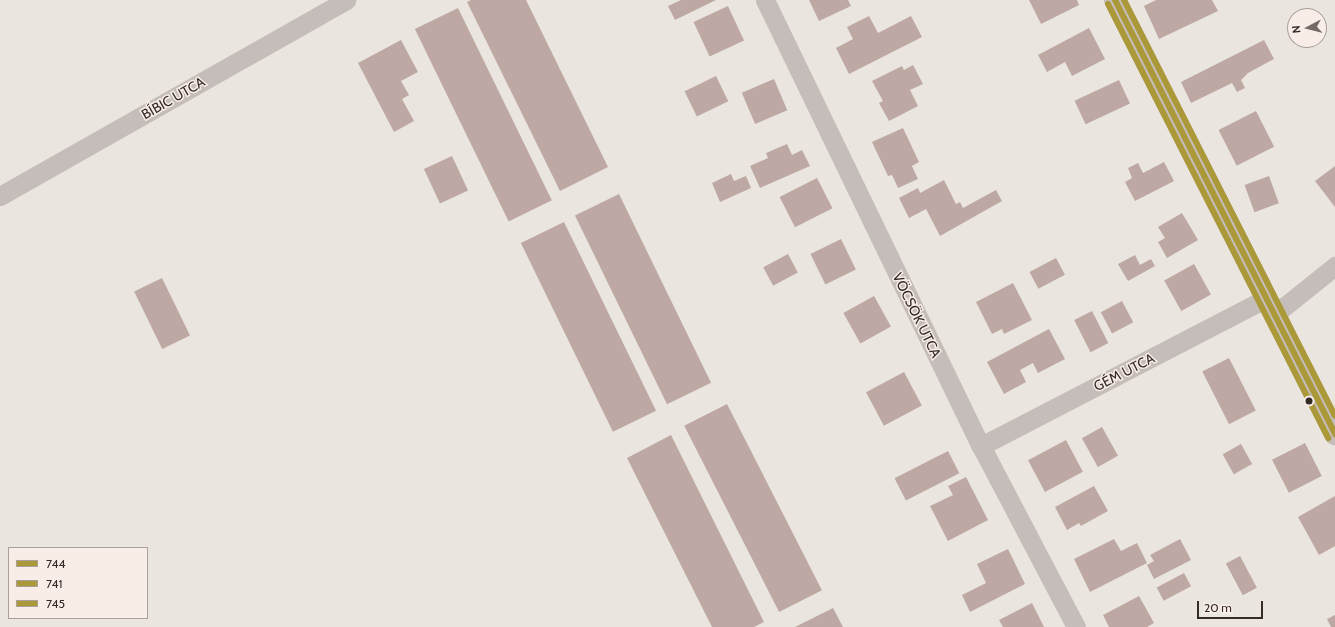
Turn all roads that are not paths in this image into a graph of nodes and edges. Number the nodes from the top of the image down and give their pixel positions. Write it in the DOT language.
graph roads {
  1 [pos="346,0"];
  2 [pos="765,0"];
  3 [pos="1115,0"];
  4 [pos="0,196"];
  5 [pos="1335,266"];
  6 [pos="1271,306"];
  7 [pos="1335,434"];
  8 [pos="981,446"];
  9 [pos="1076,627"];
  1 -- 4 [label="street, BÍBIC UTCA"];
  2 -- 8 [label="street, VÖCSÖK UTCA"];
  3 -- 6 [label="street"];
  5 -- 6 [label="street, GÉM UTCA"];
  6 -- 7 [label="street"];
  6 -- 8 [label="street, GÉM UTCA"];
  8 -- 9 [label="street, VÖCSÖK UTCA"];
}
